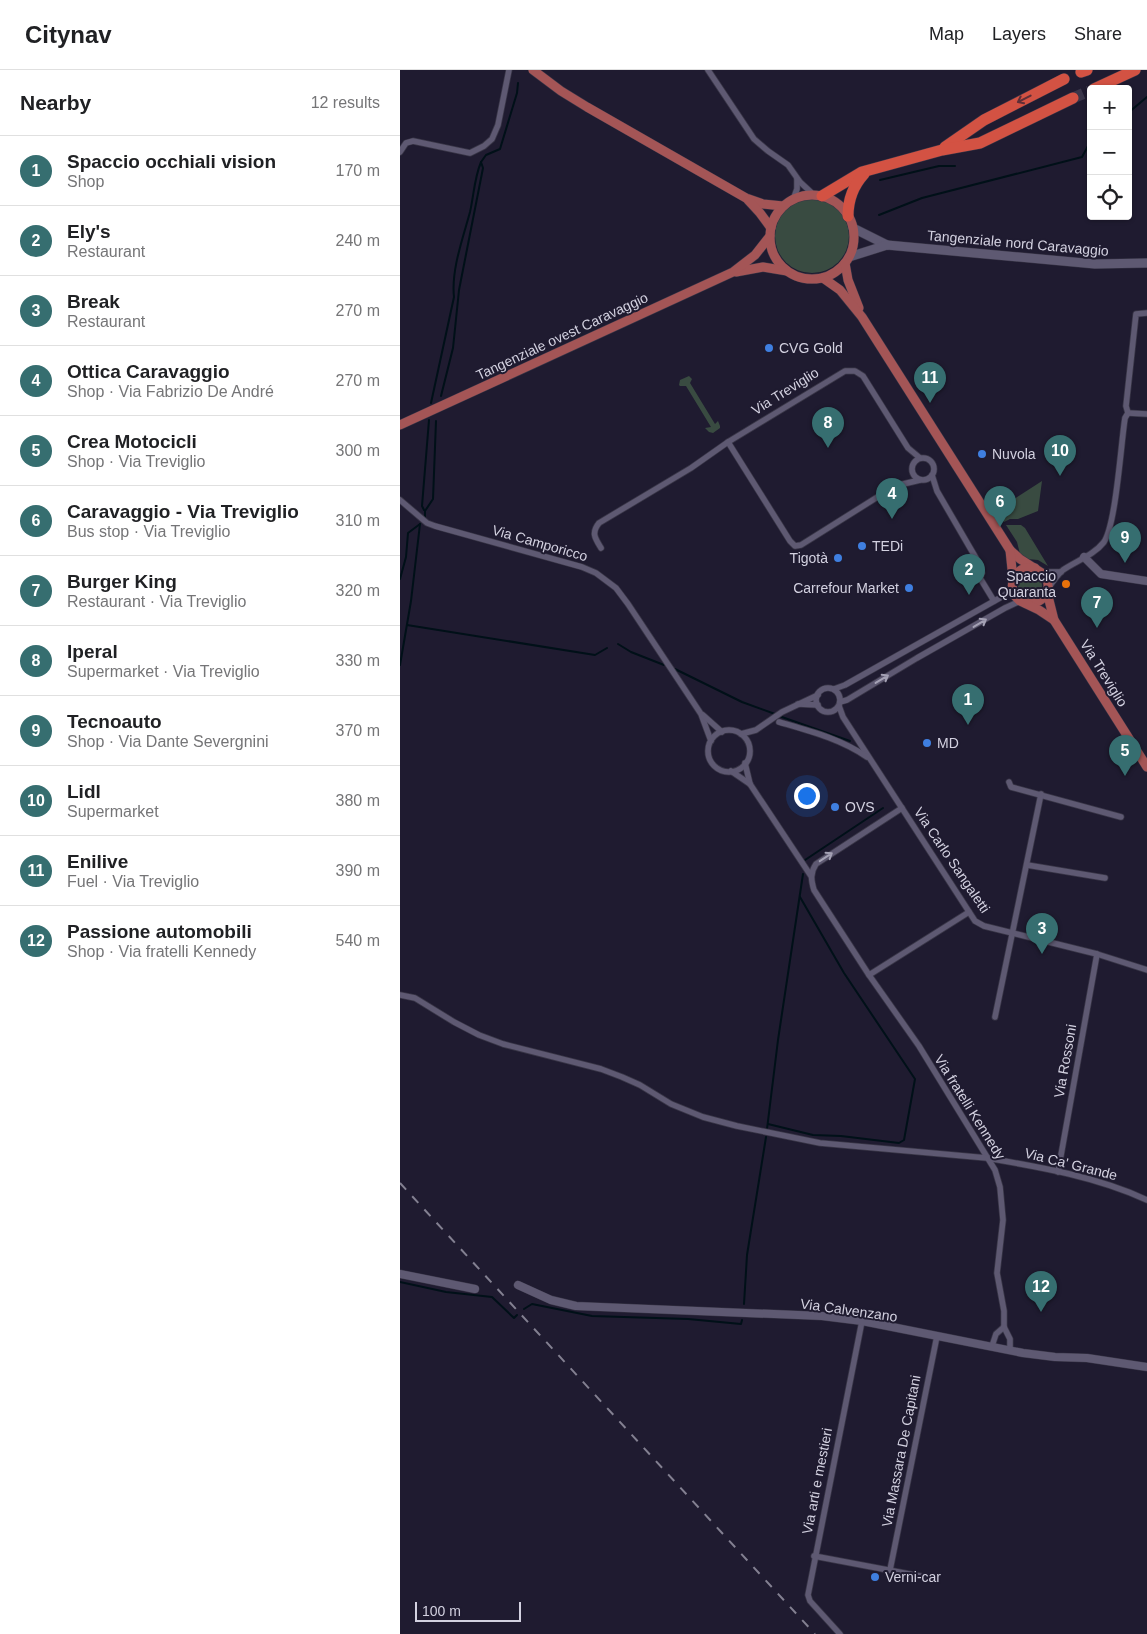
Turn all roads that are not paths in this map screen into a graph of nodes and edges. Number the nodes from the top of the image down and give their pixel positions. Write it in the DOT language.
graph roads {
  1 [pos="509,70"];
  2 [pos="533,70"];
  3 [pos="708,70"];
  4 [pos="1135,70"];
  5 [pos="1064,79"];
  6 [pos="1102,85"];
  7 [pos="1073,98"];
  8 [pos="942,150"];
  9 [pos="400,152"];
  10 [pos="870,170"];
  11 [pos="796,177"];
  12 [pos="818,196"];
  13 [pos="746,198"];
  14 [pos="793,200"];
  15 [pos="783,206"];
  16 [pos="848,216"];
  17 [pos="853,228"];
  18 [pos="770,232"];
  19 [pos="887,245"];
  20 [pos="847,260"];
  21 [pos="1147,263"];
  22 [pos="733,272"];
  23 [pos="788,272"];
  24 [pos="823,278"];
  25 [pos="1147,313"];
  26 [pos="862,317"];
  27 [pos="1128,413"];
  28 [pos="1147,414"];
  29 [pos="401,425"];
  30 [pos="728,442"];
  31 [pos="908,448"];
  32 [pos="920,458"];
  33 [pos="912,467"];
  34 [pos="932,475"];
  35 [pos="922,480"];
  36 [pos="903,484"];
  37 [pos="937,491"];
  38 [pos="400,500"];
  39 [pos="601,548"];
  40 [pos="1010,550"];
  41 [pos="1084,557"];
  42 [pos="1040,570"];
  43 [pos="1061,572"];
  44 [pos="1013,579"];
  45 [pos="1147,581"];
  46 [pos="1012,589"];
  47 [pos="1048,590"];
  48 [pos="994,601"];
  49 [pos="1022,602"];
  50 [pos="1054,620"];
  51 [pos="911,648"];
  52 [pos="917,658"];
  53 [pos="834,689"];
  54 [pos="818,694"];
  55 [pos="795,704"];
  56 [pos="840,704"];
  57 [pos="818,705"];
  58 [pos="830,712"];
  59 [pos="701,714"];
  60 [pos="843,717"];
  61 [pos="780,722"];
  62 [pos="756,730"];
  63 [pos="722,732"];
  64 [pos="741,734"];
  65 [pos="711,741"];
  66 [pos="748,743"];
  67 [pos="869,758"];
  68 [pos="745,763"];
  69 [pos="1147,767"];
  70 [pos="731,771"];
  71 [pos="1009,782"];
  72 [pos="750,784"];
  73 [pos="1041,794"];
  74 [pos="902,808"];
  75 [pos="1121,817"];
  76 [pos="1026,865"];
  77 [pos="811,876"];
  78 [pos="1105,878"];
  79 [pos="969,912"];
  80 [pos="1013,934"];
  81 [pos="1097,954"];
  82 [pos="1147,970"];
  83 [pos="869,975"];
  84 [pos="400,995"];
  85 [pos="995,1017"];
  86 [pos="987,1158"];
  87 [pos="1058,1172"];
  88 [pos="1147,1200"];
  89 [pos="400,1274"];
  90 [pos="518,1285"];
  91 [pos="476,1289"];
  92 [pos="862,1321"];
  93 [pos="1004,1327"];
  94 [pos="937,1336"];
  95 [pos="992,1346"];
  96 [pos="1010,1350"];
  97 [pos="1147,1367"];
  98 [pos="814,1556"];
  99 [pos="890,1570"];
  100 [pos="925,1577"];
  101 [pos="840,1634"];
  1 -- 9 [label="street"];
  2 -- 13 [label="main road"];
  3 -- 11 [label="street"];
  4 -- 6 [label="highway"];
  5 -- 8 [label="highway, one-way"];
  7 -- 8 [label="highway"];
  8 -- 10 [label="highway"];
  10 -- 12 [label="highway"];
  10 -- 16 [label="highway"];
  11 -- 12 [label="street"];
  11 -- 14 [label="street"];
  12 -- 14 [label="main road"];
  12 -- 16 [label="main road"];
  13 -- 15 [label="main road"];
  13 -- 18 [label="main road"];
  14 -- 15 [label="main road"];
  15 -- 18 [label="main road"];
  16 -- 17 [label="main road"];
  17 -- 19 [label="main road, Tangenziale nord Caravaggio"];
  17 -- 20 [label="main road"];
  18 -- 22 [label="main road, Tangenziale ovest Caravaggio"];
  18 -- 23 [label="main road"];
  19 -- 20 [label="main road, Tangenziale nord Caravaggio"];
  19 -- 21 [label="main road, Tangenziale nord Caravaggio"];
  20 -- 24 [label="main road"];
  20 -- 26 [label="main road"];
  22 -- 23 [label="main road, Tangenziale ovest Caravaggio"];
  22 -- 29 [label="main road, Tangenziale ovest Caravaggio"];
  23 -- 24 [label="main road"];
  24 -- 26 [label="main road"];
  25 -- 27 [label="street"];
  26 -- 40 [label="main road"];
  27 -- 28 [label="street"];
  27 -- 41 [label="street"];
  30 -- 31 [label="street, Via Treviglio"];
  30 -- 36 [label="street"];
  30 -- 39 [label="street, Via Treviglio"];
  31 -- 32 [label="street"];
  31 -- 33 [label="street"];
  32 -- 33 [label="street"];
  32 -- 34 [label="street"];
  33 -- 35 [label="street"];
  33 -- 36 [label="street"];
  34 -- 35 [label="street"];
  34 -- 37 [label="street"];
  35 -- 36 [label="street"];
  35 -- 37 [label="street"];
  37 -- 48 [label="street"];
  38 -- 59 [label="street, Via Camporicco"];
  40 -- 42 [label="main road"];
  40 -- 44 [label="main road"];
  41 -- 43 [label="street"];
  41 -- 45 [label="street"];
  42 -- 43 [label="street"];
  42 -- 44 [label="main road"];
  42 -- 47 [label="main road"];
  43 -- 47 [label="street"];
  44 -- 46 [label="main road"];
  46 -- 48 [label="street"];
  46 -- 49 [label="main road"];
  47 -- 49 [label="main road"];
  47 -- 50 [label="main road"];
  48 -- 51 [label="street"];
  49 -- 50 [label="main road"];
  52 -- 49 [label="street, one-way"];
  50 -- 69 [label="main road, Via Treviglio"];
  51 -- 52 [label="street"];
  51 -- 53 [label="street"];
  56 -- 52 [label="street, one-way"];
  53 -- 54 [label="street"];
  53 -- 56 [label="street"];
  54 -- 55 [label="street"];
  54 -- 57 [label="street"];
  55 -- 57 [label="street"];
  55 -- 62 [label="street"];
  56 -- 58 [label="street"];
  56 -- 60 [label="street, Via Carlo Sangaletti"];
  57 -- 58 [label="street"];
  58 -- 60 [label="street"];
  59 -- 63 [label="street, Via Camporicco"];
  59 -- 65 [label="street, Via Camporicco"];
  60 -- 67 [label="street, Via Carlo Sangaletti"];
  61 -- 67 [label="street"];
  62 -- 64 [label="street"];
  62 -- 66 [label="street"];
  63 -- 64 [label="street"];
  63 -- 65 [label="street"];
  64 -- 66 [label="street"];
  65 -- 70 [label="street"];
  66 -- 68 [label="street"];
  67 -- 74 [label="street, Via Carlo Sangaletti"];
  68 -- 70 [label="street"];
  68 -- 72 [label="street"];
  70 -- 72 [label="street"];
  71 -- 73 [label="street"];
  72 -- 77 [label="street, Via fratelli Kennedy"];
  73 -- 75 [label="street"];
  73 -- 76 [label="street"];
  77 -- 74 [label="street, one-way"];
  74 -- 79 [label="street, Via Carlo Sangaletti"];
  76 -- 78 [label="street"];
  76 -- 80 [label="street"];
  77 -- 83 [label="street, Via fratelli Kennedy"];
  79 -- 80 [label="street, Via Carlo Sangaletti"];
  79 -- 83 [label="street"];
  80 -- 81 [label="street, Via Carlo Sangaletti"];
  80 -- 85 [label="street"];
  81 -- 82 [label="street, Via Carlo Sangaletti"];
  81 -- 87 [label="street, Via Rossoni"];
  83 -- 86 [label="street, Via fratelli Kennedy"];
  84 -- 86 [label="street, Via Ca' Grande"];
  86 -- 87 [label="street, Via Ca' Grande"];
  86 -- 93 [label="street, Via fratelli Kennedy"];
  87 -- 88 [label="street, Via Ca' Grande"];
  89 -- 91 [label="street"];
  90 -- 92 [label="street, Via Calvenzano"];
  92 -- 94 [label="street, Via Calvenzano"];
  92 -- 98 [label="street, Via arti e mestieri"];
  93 -- 95 [label="street"];
  93 -- 96 [label="street, Via fratelli Kennedy"];
  94 -- 95 [label="street, Via Calvenzano"];
  94 -- 99 [label="street, Via Massara De Capitani"];
  95 -- 96 [label="street, Via Calvenzano"];
  96 -- 97 [label="street, Via Calvenzano"];
  98 -- 99 [label="street"];
  98 -- 101 [label="street, Via arti e mestieri"];
  99 -- 100 [label="street"];
}
